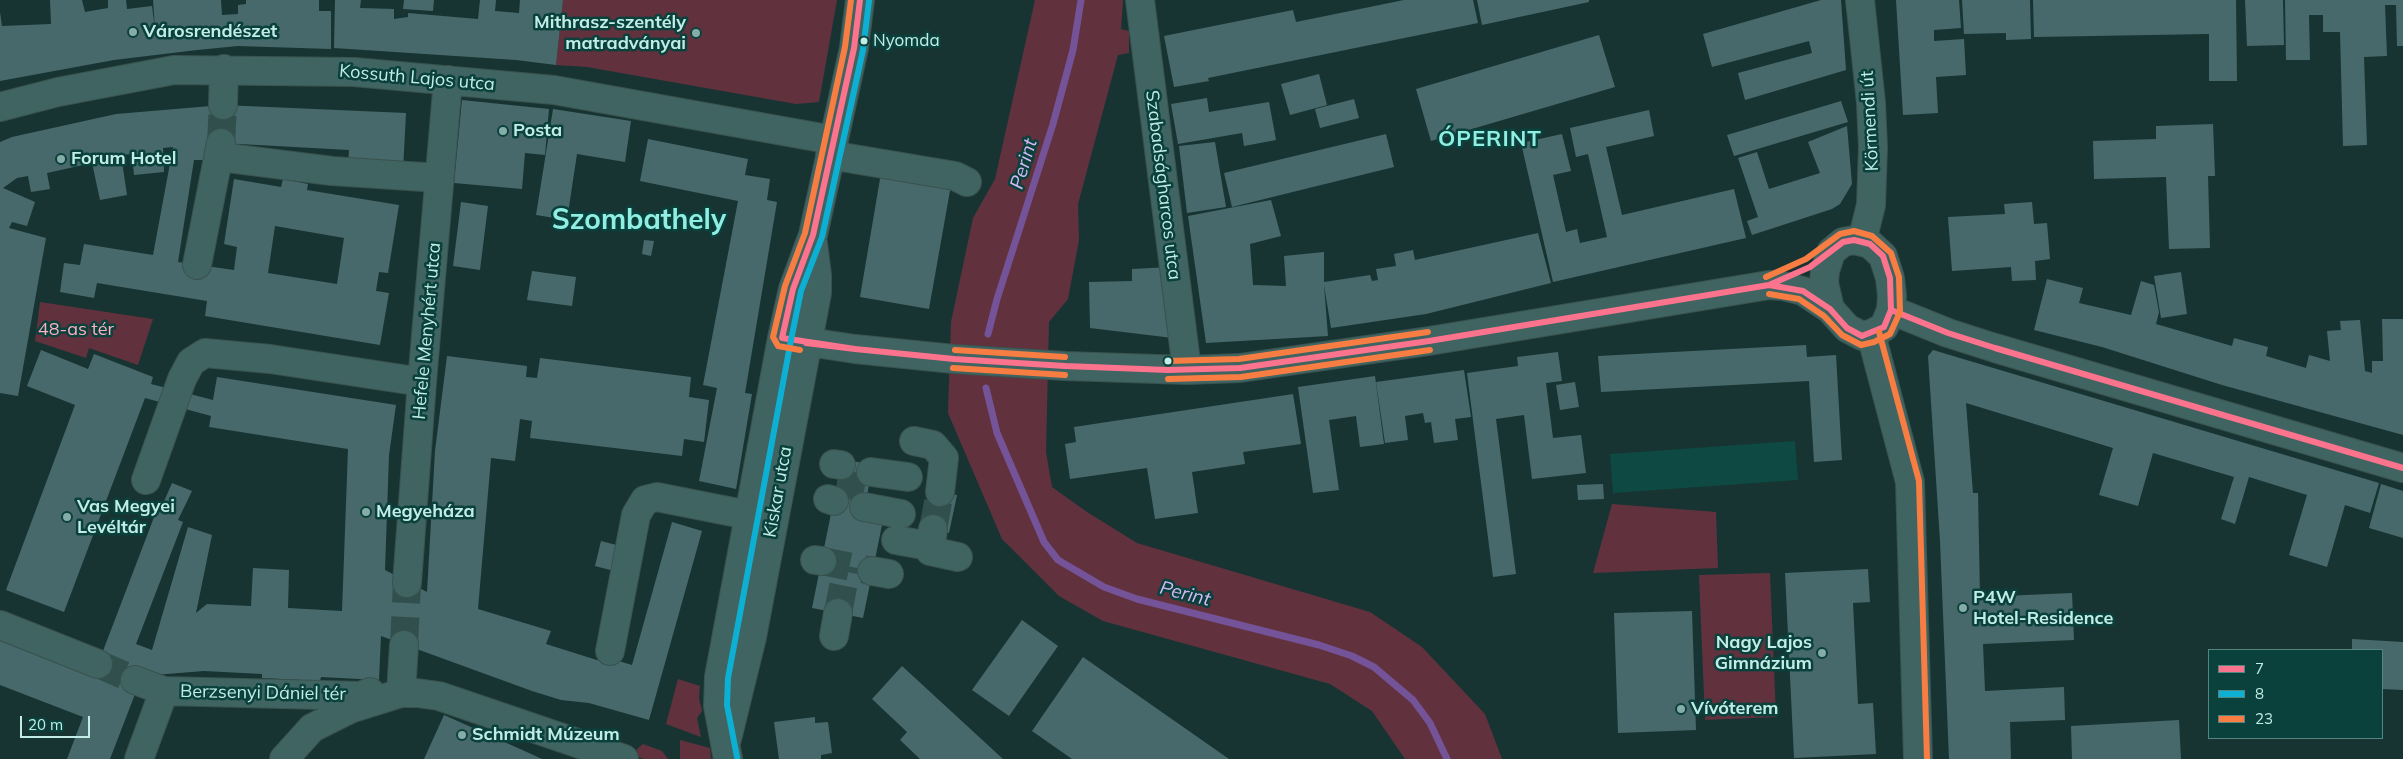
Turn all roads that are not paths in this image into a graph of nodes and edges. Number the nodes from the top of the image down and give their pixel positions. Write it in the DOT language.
graph roads {
  1 [pos="860,0"];
  2 [pos="1140,0"];
  3 [pos="1860,0"];
  4 [pos="224,69"];
  5 [pos="448,80"];
  6 [pos="223,105"];
  7 [pos="0,107"];
  8 [pos="832,148"];
  9 [pos="439,178"];
  10 [pos="967,182"];
  11 [pos="1862,241"];
  12 [pos="1831,252"];
  13 [pos="197,264"];
  14 [pos="1769,285"];
  15 [pos="1830,309"];
  16 [pos="1891,310"];
  17 [pos="1871,334"];
  18 [pos="794,340"];
  19 [pos="1187,370"];
  20 [pos="422,382"];
  21 [pos="914,441"];
  22 [pos="2403,468"];
  23 [pos="146,480"];
  24 [pos="940,492"];
  25 [pos="902,507"];
  26 [pos="748,515"];
  27 [pos="959,549"];
  28 [pos="407,583"];
  29 [pos="734,588"];
  30 [pos="0,625"];
  31 [pos="752,637"];
  32 [pos="404,645"];
  33 [pos="610,651"];
  34 [pos="98,664"];
  35 [pos="135,680"];
  36 [pos="401,685"];
  37 [pos="164,691"];
  38 [pos="727,753"];
  39 [pos="139,759"];
  40 [pos="284,759"];
  41 [pos="624,759"];
  42 [pos="1918,759"];
  1 -- 8 [label="street, Kiskar utca"];
  2 -- 19 [label="street, Szabadságharcos utca"];
  3 -- 11 [label="street, Körmendi út"];
  4 -- 5 [label="street, Kossuth Lajos utca"];
  4 -- 6 [label="street"];
  4 -- 7 [label="street, Kossuth Lajos utca"];
  5 -- 8 [label="street, Kossuth Lajos utca"];
  5 -- 9 [label="street, Hefele Menyhért utca"];
  8 -- 10 [label="street, Kossuth Lajos utca"];
  8 -- 18 [label="street, Kiskar utca"];
  9 -- 13 [label="street"];
  9 -- 20 [label="street, Hefele Menyhért utca"];
  11 -- 12 [label="street"];
  11 -- 16 [label="street"];
  12 -- 14 [label="street"];
  12 -- 15 [label="street"];
  14 -- 15 [label="street"];
  14 -- 19 [label="street"];
  15 -- 17 [label="street"];
  16 -- 17 [label="street"];
  16 -- 22 [label="street"];
  17 -- 42 [label="street"];
  18 -- 19 [label="street"];
  18 -- 26 [label="street, Kiskar utca"];
  18 -- 31 [label="street, Kiskar utca"];
  20 -- 23 [label="street"];
  20 -- 28 [label="street, Hefele Menyhért utca"];
  21 -- 24 [label="street"];
  25 -- 25 [label="street"];
  25 -- 27 [label="street"];
  26 -- 29 [label="street, Kiskar utca"];
  26 -- 33 [label="street"];
  29 -- 31 [label="street"];
  29 -- 38 [label="street, Kiskar utca"];
  30 -- 34 [label="street"];
  31 -- 38 [label="street, Kiskar utca"];
  32 -- 36 [label="street"];
  35 -- 37 [label="street"];
  36 -- 37 [label="street, Berzsenyi Dániel tér"];
  36 -- 40 [label="street, Berzsenyi Dániel tér"];
  36 -- 41 [label="street"];
  37 -- 39 [label="street, Berzsenyi Dániel tér"];
}
